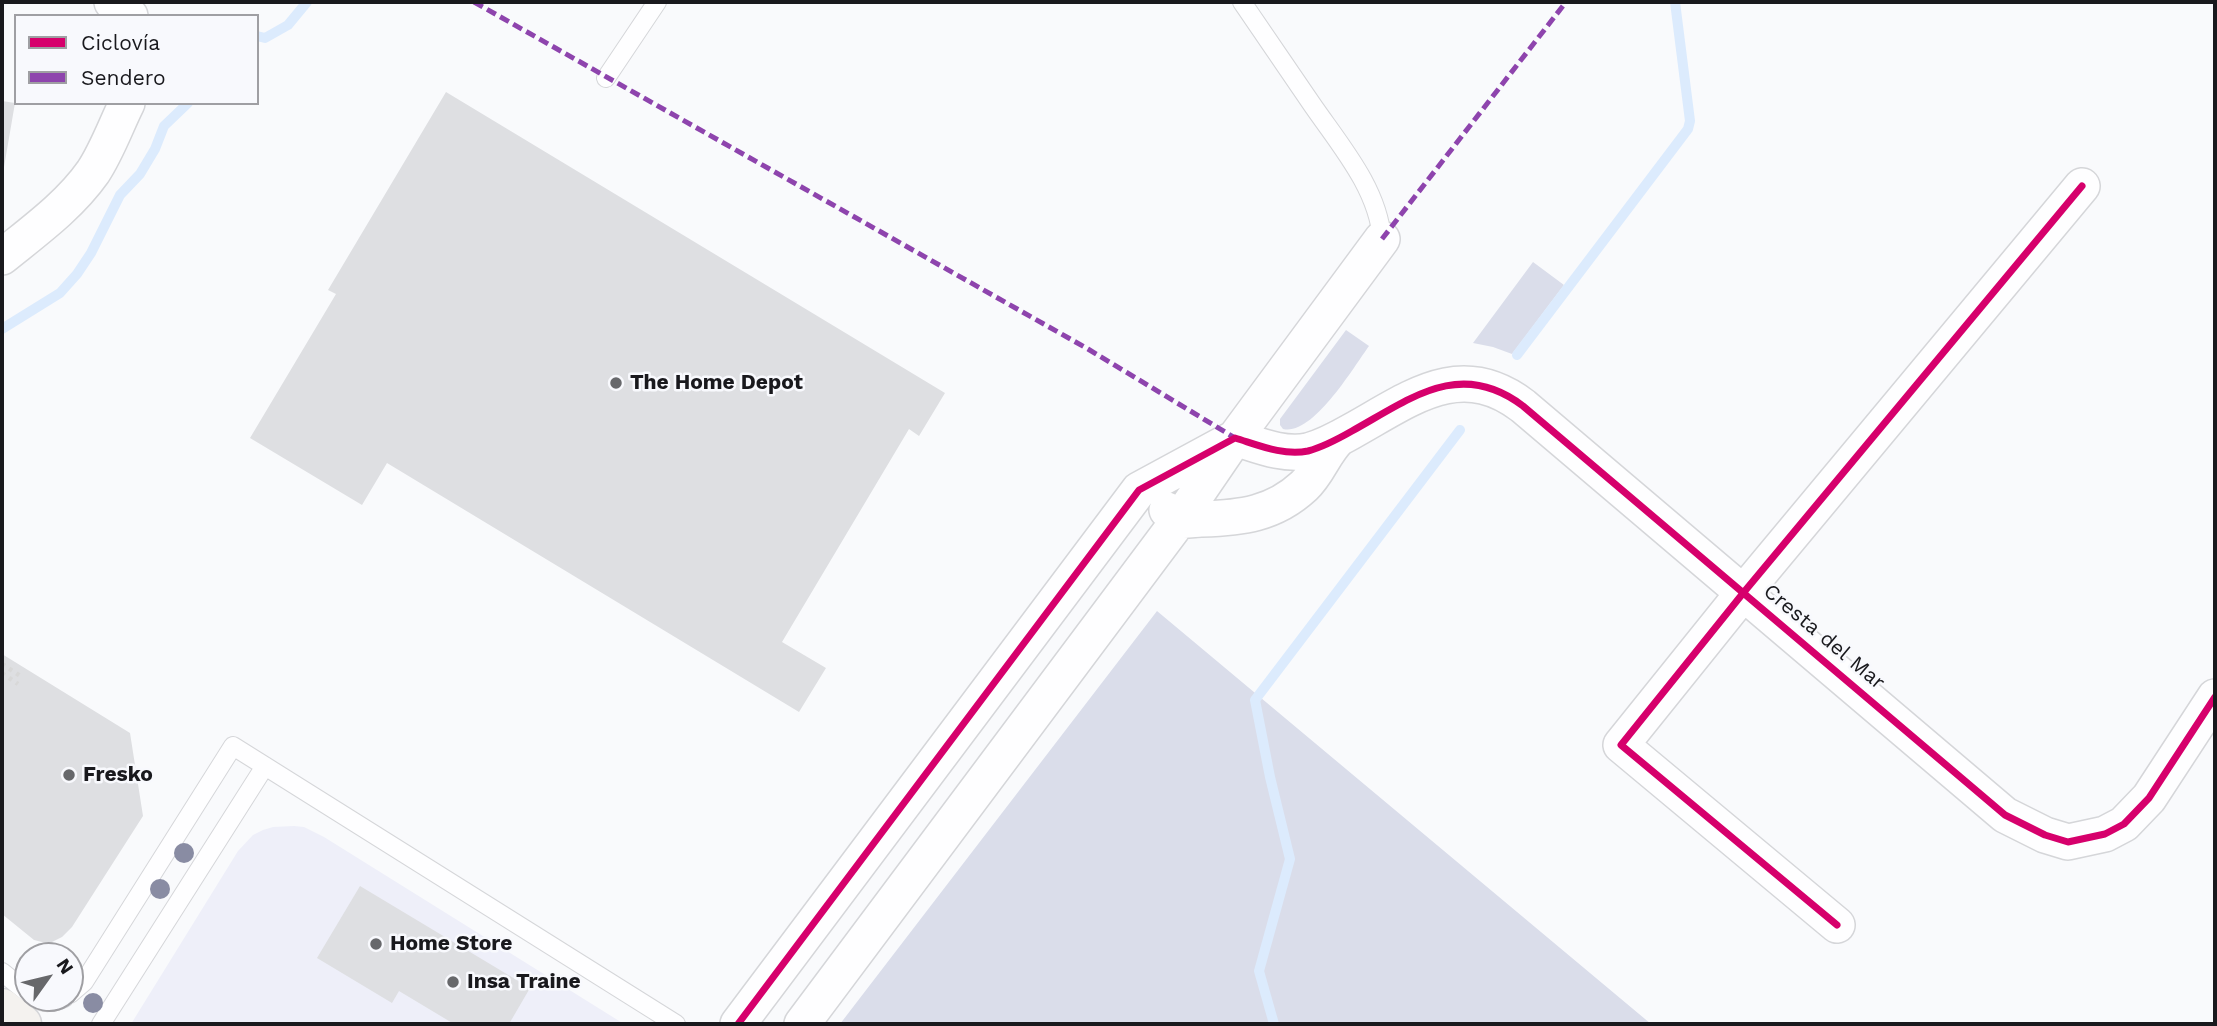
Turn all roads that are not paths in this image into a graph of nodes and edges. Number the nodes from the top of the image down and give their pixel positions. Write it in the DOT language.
graph roads {
  1 [pos="112,2"];
  2 [pos="657,2"];
  3 [pos="1241,2"];
  4 [pos="127,14"];
  5 [pos="606,78"];
  6 [pos="126,105"];
  7 [pos="2082,186"];
  8 [pos="1382,239"];
  9 [pos="2,257"];
  10 [pos="1234,438"];
  11 [pos="1339,438"];
  12 [pos="1139,489"];
  13 [pos="1179,520"];
  14 [pos="1744,592"];
  15 [pos="2215,697"];
  16 [pos="265,766"];
  17 [pos="1837,925"];
  18 [pos="84,982"];
  19 [pos="2,1008"];
  20 [pos="22,1024"];
  21 [pos="101,1024"];
  22 [pos="676,1024"];
  23 [pos="738,1024"];
  24 [pos="802,1024"];
  1 -- 4 [label="street"];
  2 -- 5 [label="lane"];
  3 -- 8 [label="lane"];
  6 -- 9 [label="street"];
  7 -- 14 [label="street"];
  8 -- 10 [label="street"];
  10 -- 11 [label="street, Cresta del Mar"];
  10 -- 12 [label="street"];
  10 -- 13 [label="street"];
  11 -- 13 [label="street"];
  11 -- 14 [label="street, Cresta del Mar"];
  12 -- 13 [label="street"];
  12 -- 23 [label="street"];
  13 -- 24 [label="street"];
  14 -- 15 [label="street, Cresta del Mar"];
  14 -- 17 [label="street"];
  16 -- 18 [label="lane"];
  16 -- 21 [label="lane"];
  16 -- 22 [label="lane"];
  19 -- 20 [label="main road"];
}
